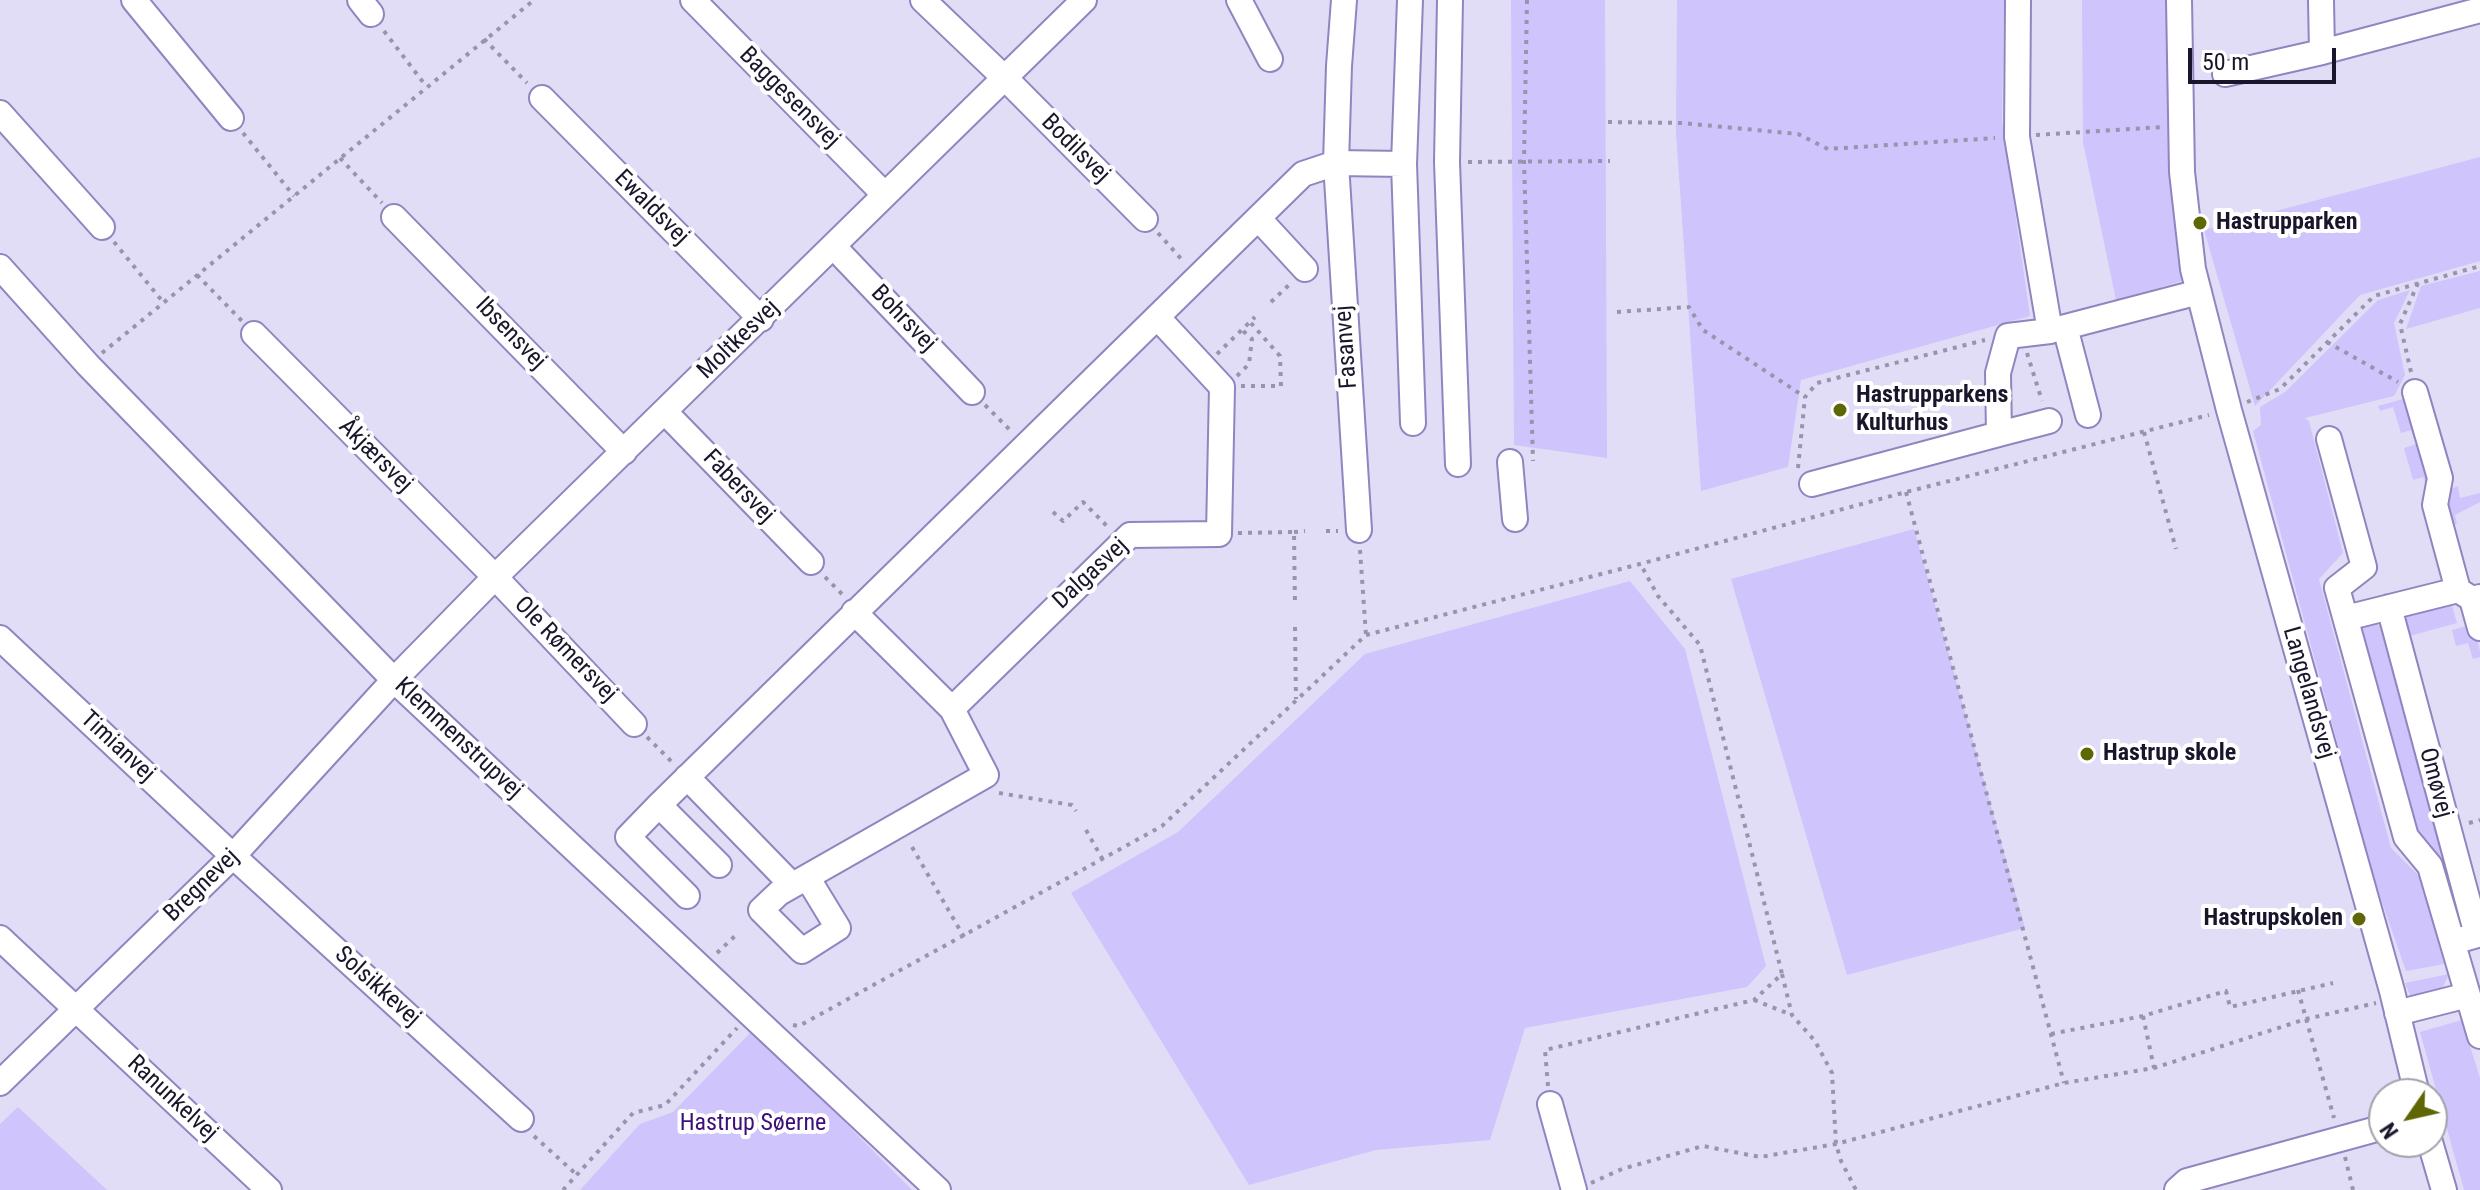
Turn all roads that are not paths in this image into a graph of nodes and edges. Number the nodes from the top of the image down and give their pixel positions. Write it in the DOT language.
graph roads {
  1 [pos="134,0"];
  2 [pos="693,0"];
  3 [pos="923,0"];
  4 [pos="1084,0"];
  5 [pos="1239,0"];
  6 [pos="1344,0"];
  7 [pos="1410,0"];
  8 [pos="1450,0"];
  9 [pos="2018,0"];
  10 [pos="2179,0"];
  11 [pos="2321,0"];
  12 [pos="2480,10"];
  13 [pos="2322,52"];
  14 [pos="1270,59"];
  15 [pos="2225,74"];
  16 [pos="1005,78"];
  17 [pos="542,98"];
  18 [pos="0,113"];
  19 [pos="231,118"];
  20 [pos="1336,163"];
  21 [pos="1404,164"];
  22 [pos="885,195"];
  23 [pos="394,217"];
  24 [pos="1258,218"];
  25 [pos="1145,219"];
  26 [pos="102,227"];
  27 [pos="834,247"];
  28 [pos="0,267"];
  29 [pos="1305,269"];
  30 [pos="2199,292"];
  31 [pos="1158,318"];
  32 [pos="761,319"];
  33 [pos="2058,329"];
  34 [pos="254,334"];
  35 [pos="972,392"];
  36 [pos="2415,392"];
  37 [pos="665,412"];
  38 [pos="2088,415"];
  39 [pos="2049,421"];
  40 [pos="1413,423"];
  41 [pos="1999,434"];
  42 [pos="2329,439"];
  43 [pos="624,452"];
  44 [pos="1522,462"];
  45 [pos="1458,464"];
  46 [pos="1812,484"];
  47 [pos="1515,519"];
  48 [pos="1359,530"];
  49 [pos="811,562"];
  50 [pos="495,577"];
  51 [pos="2470,595"];
  52 [pos="2389,607"];
  53 [pos="854,612"];
  54 [pos="2346,618"];
  55 [pos="2480,628"];
  56 [pos="0,638"];
  57 [pos="394,680"];
  58 [pos="952,709"];
  59 [pos="634,724"];
  60 [pos="682,772"];
  61 [pos="659,805"];
  62 [pos="233,856"];
  63 [pos="719,865"];
  64 [pos="687,896"];
  65 [pos="0,938"];
  66 [pos="2453,942"];
  67 [pos="2468,995"];
  68 [pos="2396,1006"];
  69 [pos="75,1009"];
  70 [pos="2480,1036"];
  71 [pos="2413,1078"];
  72 [pos="0,1083"];
  73 [pos="1550,1104"];
  74 [pos="521,1119"];
  75 [pos="2368,1131"];
  76 [pos="2435,1158"];
  77 [pos="1580,1187"];
  78 [pos="269,1190"];
  79 [pos="938,1190"];
  80 [pos="2177,1190"];
  81 [pos="2444,1190"];
  1 -- 19 [label="street"];
  2 -- 22 [label="street, Baggesensvej"];
  3 -- 16 [label="street, Bodilsvej"];
  4 -- 16 [label="street, Moltkesvej"];
  5 -- 14 [label="street"];
  6 -- 20 [label="street, Fasanvej"];
  7 -- 21 [label="street"];
  8 -- 45 [label="street"];
  9 -- 33 [label="street"];
  10 -- 30 [label="street, Langelandsvej"];
  11 -- 13 [label="street"];
  12 -- 13 [label="street"];
  13 -- 15 [label="street"];
  16 -- 22 [label="street, Moltkesvej"];
  16 -- 25 [label="street, Bodilsvej"];
  17 -- 32 [label="street, Ewaldsvej"];
  18 -- 26 [label="street"];
  20 -- 21 [label="street"];
  20 -- 24 [label="street"];
  20 -- 48 [label="street, Fasanvej"];
  21 -- 40 [label="street"];
  22 -- 27 [label="street, Moltkesvej"];
  23 -- 43 [label="street, Ibsensvej"];
  24 -- 29 [label="street"];
  24 -- 31 [label="street"];
  27 -- 32 [label="street, Moltkesvej"];
  27 -- 35 [label="street, Bohrsvej"];
  28 -- 57 [label="street, Klemmenstrupvej"];
  30 -- 33 [label="street"];
  30 -- 68 [label="street, Langelandsvej"];
  31 -- 53 [label="street"];
  31 -- 58 [label="street, Dalgasvej"];
  32 -- 37 [label="street, Moltkesvej"];
  33 -- 38 [label="street"];
  33 -- 41 [label="street"];
  34 -- 50 [label="street, Åkjærsvej"];
  36 -- 51 [label="street"];
  37 -- 43 [label="street, Moltkesvej"];
  37 -- 49 [label="street, Fabersvej"];
  39 -- 41 [label="street"];
  41 -- 46 [label="street"];
  42 -- 54 [label="street, Omøvej"];
  43 -- 50 [label="street, Moltkesvej"];
  44 -- 47 [label="street"];
  50 -- 57 [label="street, Moltkesvej"];
  50 -- 59 [label="street, Ole Rømersvej"];
  51 -- 52 [label="street"];
  51 -- 55 [label="street"];
  52 -- 54 [label="street"];
  52 -- 66 [label="street, Omøvej"];
  53 -- 58 [label="street"];
  53 -- 60 [label="street"];
  54 -- 66 [label="street, Omøvej"];
  56 -- 62 [label="street, Timianvej"];
  57 -- 62 [label="street, Bregnevej"];
  57 -- 79 [label="street, Klemmenstrupvej"];
  58 -- 60 [label="street"];
  60 -- 61 [label="street"];
  61 -- 63 [label="street"];
  61 -- 64 [label="street"];
  62 -- 69 [label="street, Bregnevej"];
  62 -- 74 [label="street, Solsikkevej"];
  65 -- 69 [label="street, Ranunkelvej"];
  66 -- 67 [label="street, Omøvej"];
  67 -- 68 [label="street"];
  67 -- 70 [label="street, Omøvej"];
  68 -- 71 [label="street, Langelandsvej"];
  69 -- 72 [label="street, Bregnevej"];
  69 -- 78 [label="street, Ranunkelvej"];
  73 -- 77 [label="street"];
  75 -- 80 [label="street"];
  76 -- 81 [label="street"];
}
